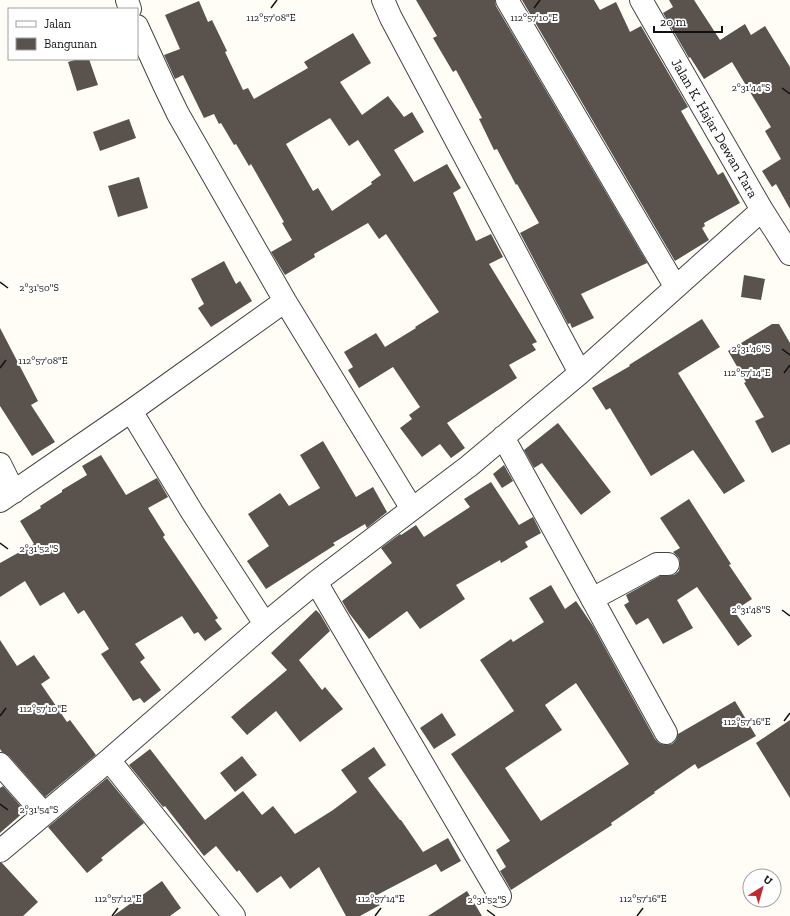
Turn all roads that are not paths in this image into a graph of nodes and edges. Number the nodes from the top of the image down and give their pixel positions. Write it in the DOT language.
graph roads {
  1 [pos="383,0"];
  2 [pos="507,0"];
  3 [pos="641,0"];
  4 [pos="138,28"];
  5 [pos="762,210"];
  6 [pos="790,254"];
  7 [pos="675,286"];
  8 [pos="285,302"];
  9 [pos="580,373"];
  10 [pos="131,411"];
  11 [pos="503,437"];
  12 [pos="0,464"];
  13 [pos="7,496"];
  14 [pos="412,509"];
  15 [pos="668,564"];
  16 [pos="316,582"];
  17 [pos="592,599"];
  18 [pos="265,624"];
  19 [pos="666,734"];
  20 [pos="110,760"];
  21 [pos="0,764"];
  22 [pos="44,814"];
  23 [pos="0,851"];
  24 [pos="500,896"];
  25 [pos="234,916"];
  1 -- 9 [label="street"];
  2 -- 7 [label="street"];
  3 -- 5 [label="street, Jalan K. Hajar Dewan Tara"];
  4 -- 8 [label="street"];
  5 -- 6 [label="street, Jalan K. Hajar Dewan Tara"];
  5 -- 7 [label="street"];
  7 -- 9 [label="street"];
  8 -- 10 [label="street"];
  8 -- 14 [label="street"];
  9 -- 11 [label="street"];
  10 -- 13 [label="street"];
  10 -- 18 [label="street"];
  11 -- 14 [label="street"];
  11 -- 17 [label="street"];
  12 -- 13 [label="street"];
  14 -- 16 [label="street"];
  15 -- 17 [label="street"];
  16 -- 18 [label="street"];
  16 -- 24 [label="street"];
  17 -- 19 [label="street"];
  18 -- 20 [label="street"];
  20 -- 22 [label="street"];
  20 -- 25 [label="street"];
  21 -- 22 [label="street"];
  22 -- 23 [label="street"];
}
